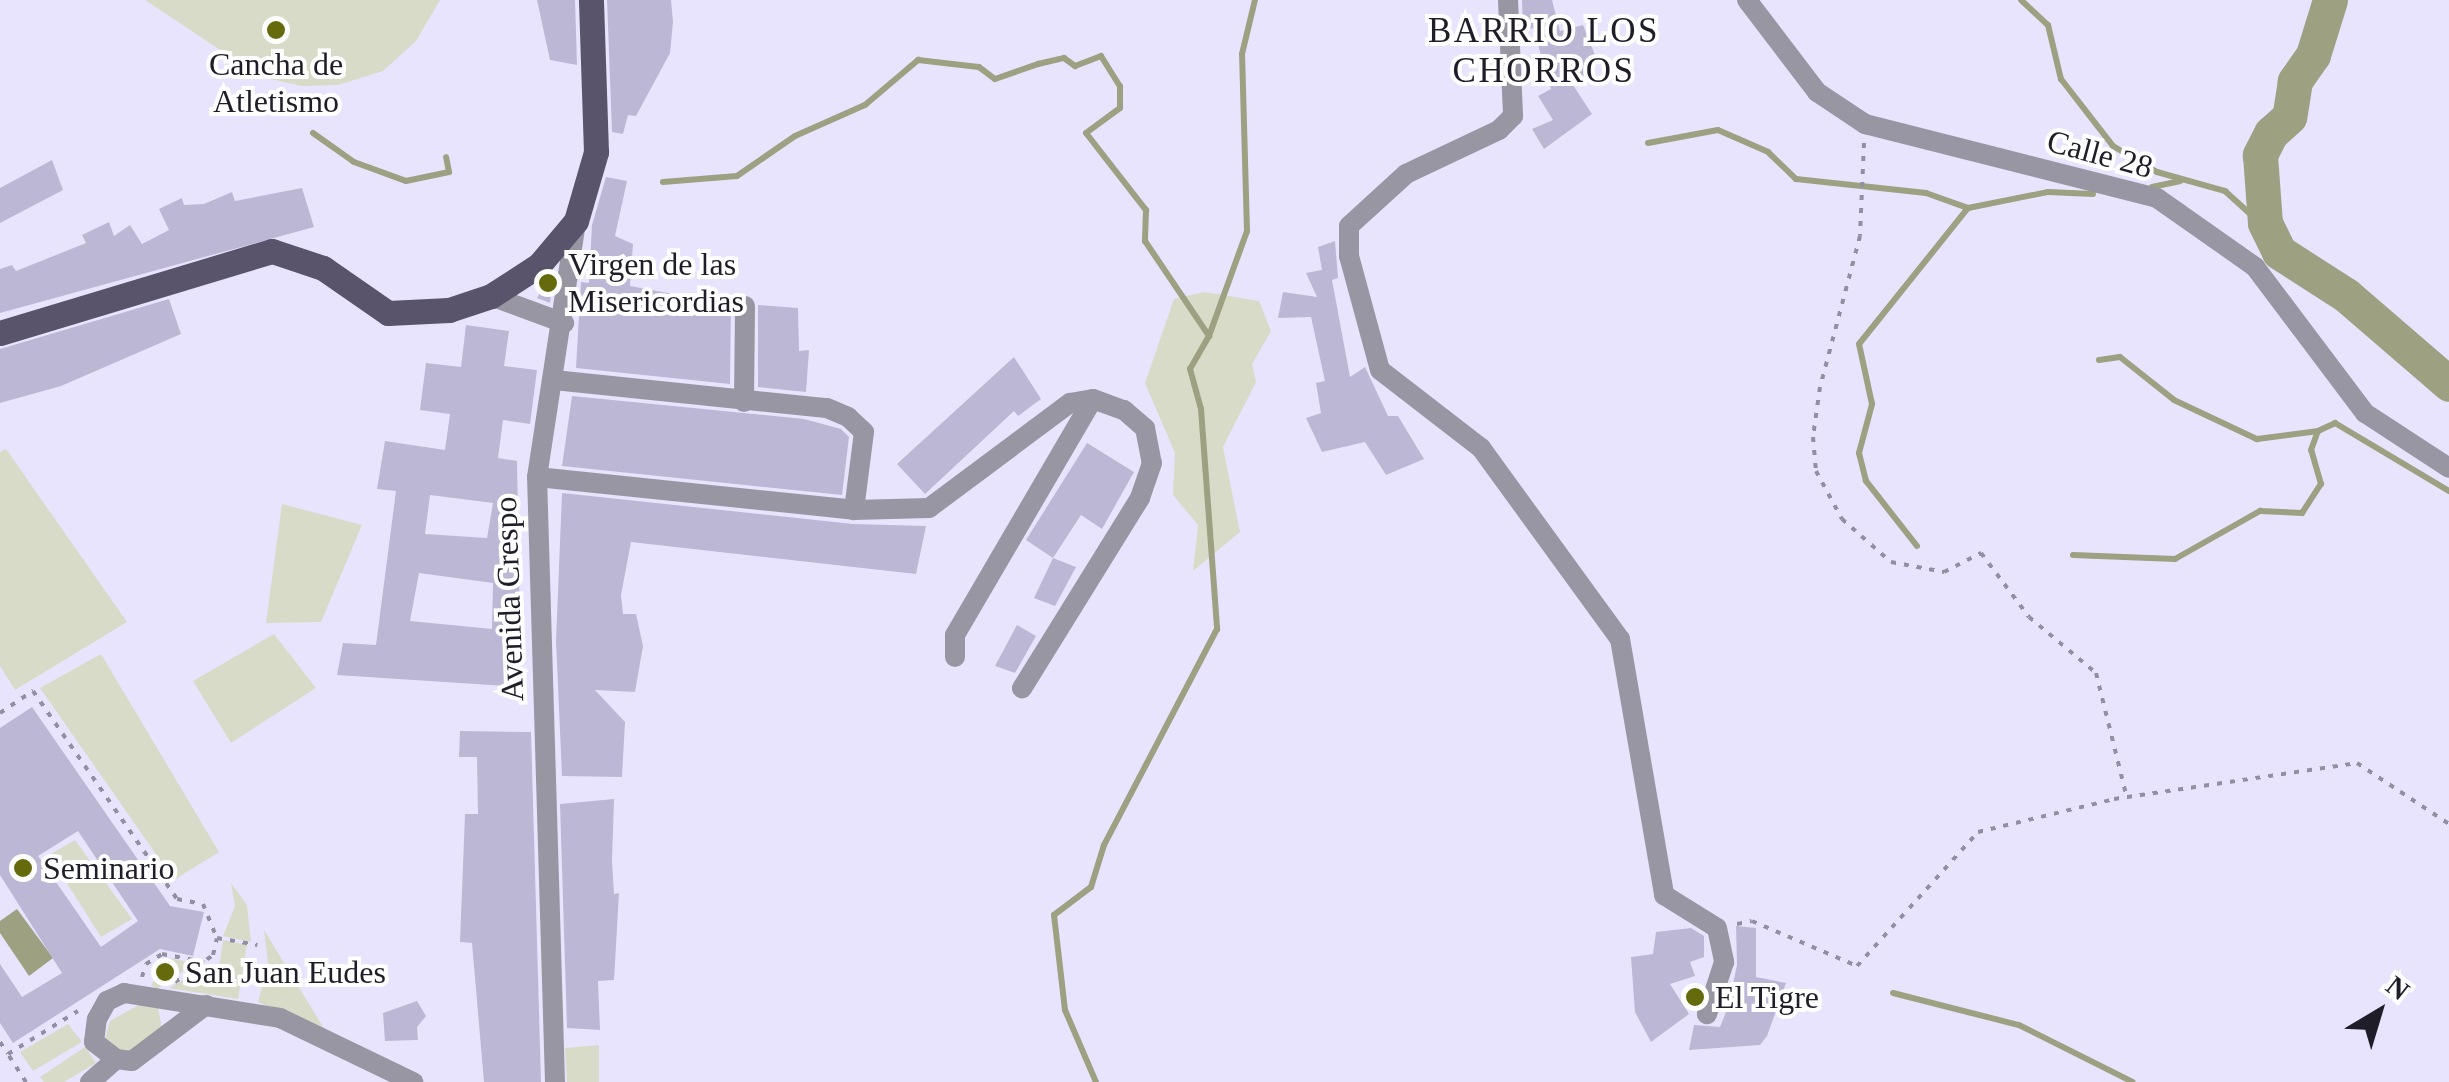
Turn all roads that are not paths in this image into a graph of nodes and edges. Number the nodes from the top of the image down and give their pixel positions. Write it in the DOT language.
graph roads {
  1 [pos="591,0"];
  2 [pos="1508,0"];
  3 [pos="1748,0"];
  4 [pos="576,221"];
  5 [pos="492,296"];
  6 [pos="745,306"];
  7 [pos="564,323"];
  8 [pos="0,332"];
  9 [pos="554,380"];
  10 [pos="1093,399"];
  11 [pos="744,402"];
  12 [pos="2449,468"];
  13 [pos="537,477"];
  14 [pos="854,510"];
  15 [pos="955,658"];
  16 [pos="1022,688"];
  17 [pos="206,1005"];
  18 [pos="1708,1014"];
  19 [pos="116,1059"];
  20 [pos="90,1082"];
  21 [pos="412,1082"];
  22 [pos="556,1082"];
  1 -- 4 [label="main road, Avenida Crespo"];
  2 -- 18 [label="street"];
  3 -- 12 [label="street, Calle 28"];
  4 -- 5 [label="main road"];
  4 -- 7 [label="street, Avenida Crespo"];
  5 -- 7 [label="street"];
  5 -- 8 [label="main road"];
  6 -- 11 [label="street"];
  7 -- 9 [label="street, Avenida Crespo"];
  9 -- 11 [label="street"];
  9 -- 13 [label="street, Avenida Crespo"];
  10 -- 14 [label="street"];
  10 -- 15 [label="street"];
  10 -- 16 [label="street"];
  11 -- 14 [label="street"];
  13 -- 14 [label="street"];
  13 -- 22 [label="street, Avenida Crespo"];
  17 -- 19 [label="street"];
  17 -- 19 [label="street"];
  17 -- 21 [label="street"];
  19 -- 20 [label="street"];
}
